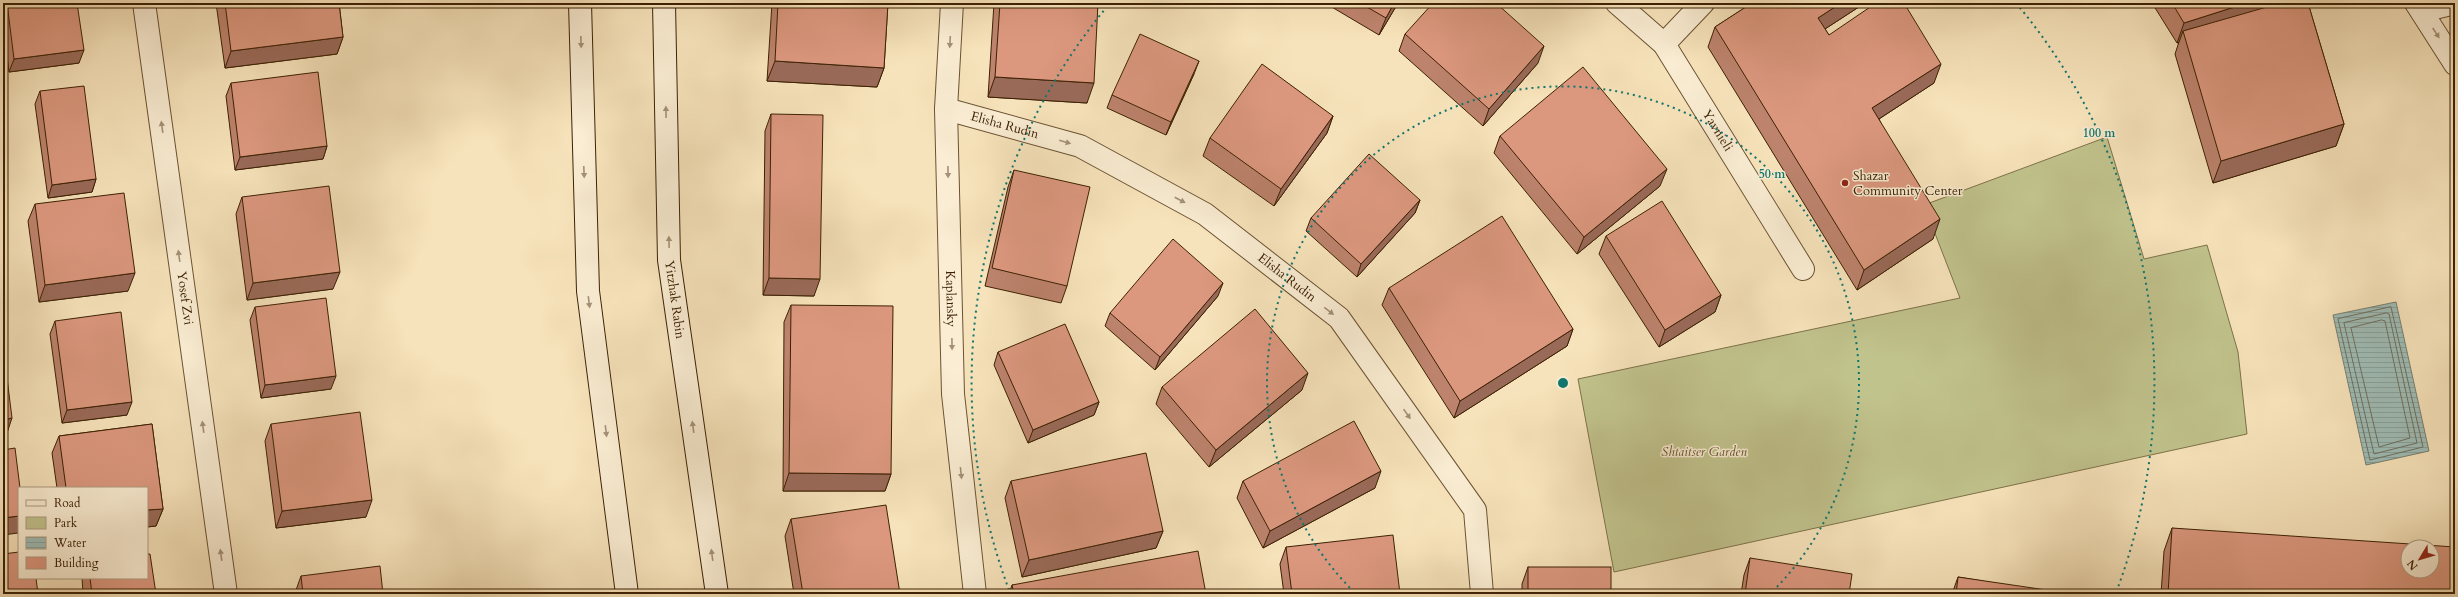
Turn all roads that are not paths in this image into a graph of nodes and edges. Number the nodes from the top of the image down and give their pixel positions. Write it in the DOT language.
graph roads {
  1 [pos="144,3"];
  2 [pos="580,3"];
  3 [pos="664,3"];
  4 [pos="952,3"];
  5 [pos="1617,3"];
  6 [pos="1703,3"];
  7 [pos="2455,3"];
  8 [pos="2422,6"];
  9 [pos="1664,44"];
  10 [pos="2455,64"];
  11 [pos="946,109"];
  12 [pos="1803,269"];
  13 [pos="226,594"];
  14 [pos="626,594"];
  15 [pos="717,594"];
  16 [pos="975,594"];
  17 [pos="1482,594"];
  13 -- 1 [label="street, Yosef Zvi, one-way"];
  2 -- 14 [label="street, one-way"];
  15 -- 3 [label="street, Yitzhak Rabin, one-way"];
  4 -- 11 [label="street, Kaplansky, one-way"];
  5 -- 9 [label="street, Yavnieli"];
  6 -- 9 [label="street"];
  7 -- 8 [label="street"];
  8 -- 10 [label="street, one-way"];
  9 -- 12 [label="street, Yavnieli"];
  11 -- 16 [label="street, Kaplansky, one-way"];
  11 -- 17 [label="street, Elisha Rudin, one-way"];
}
